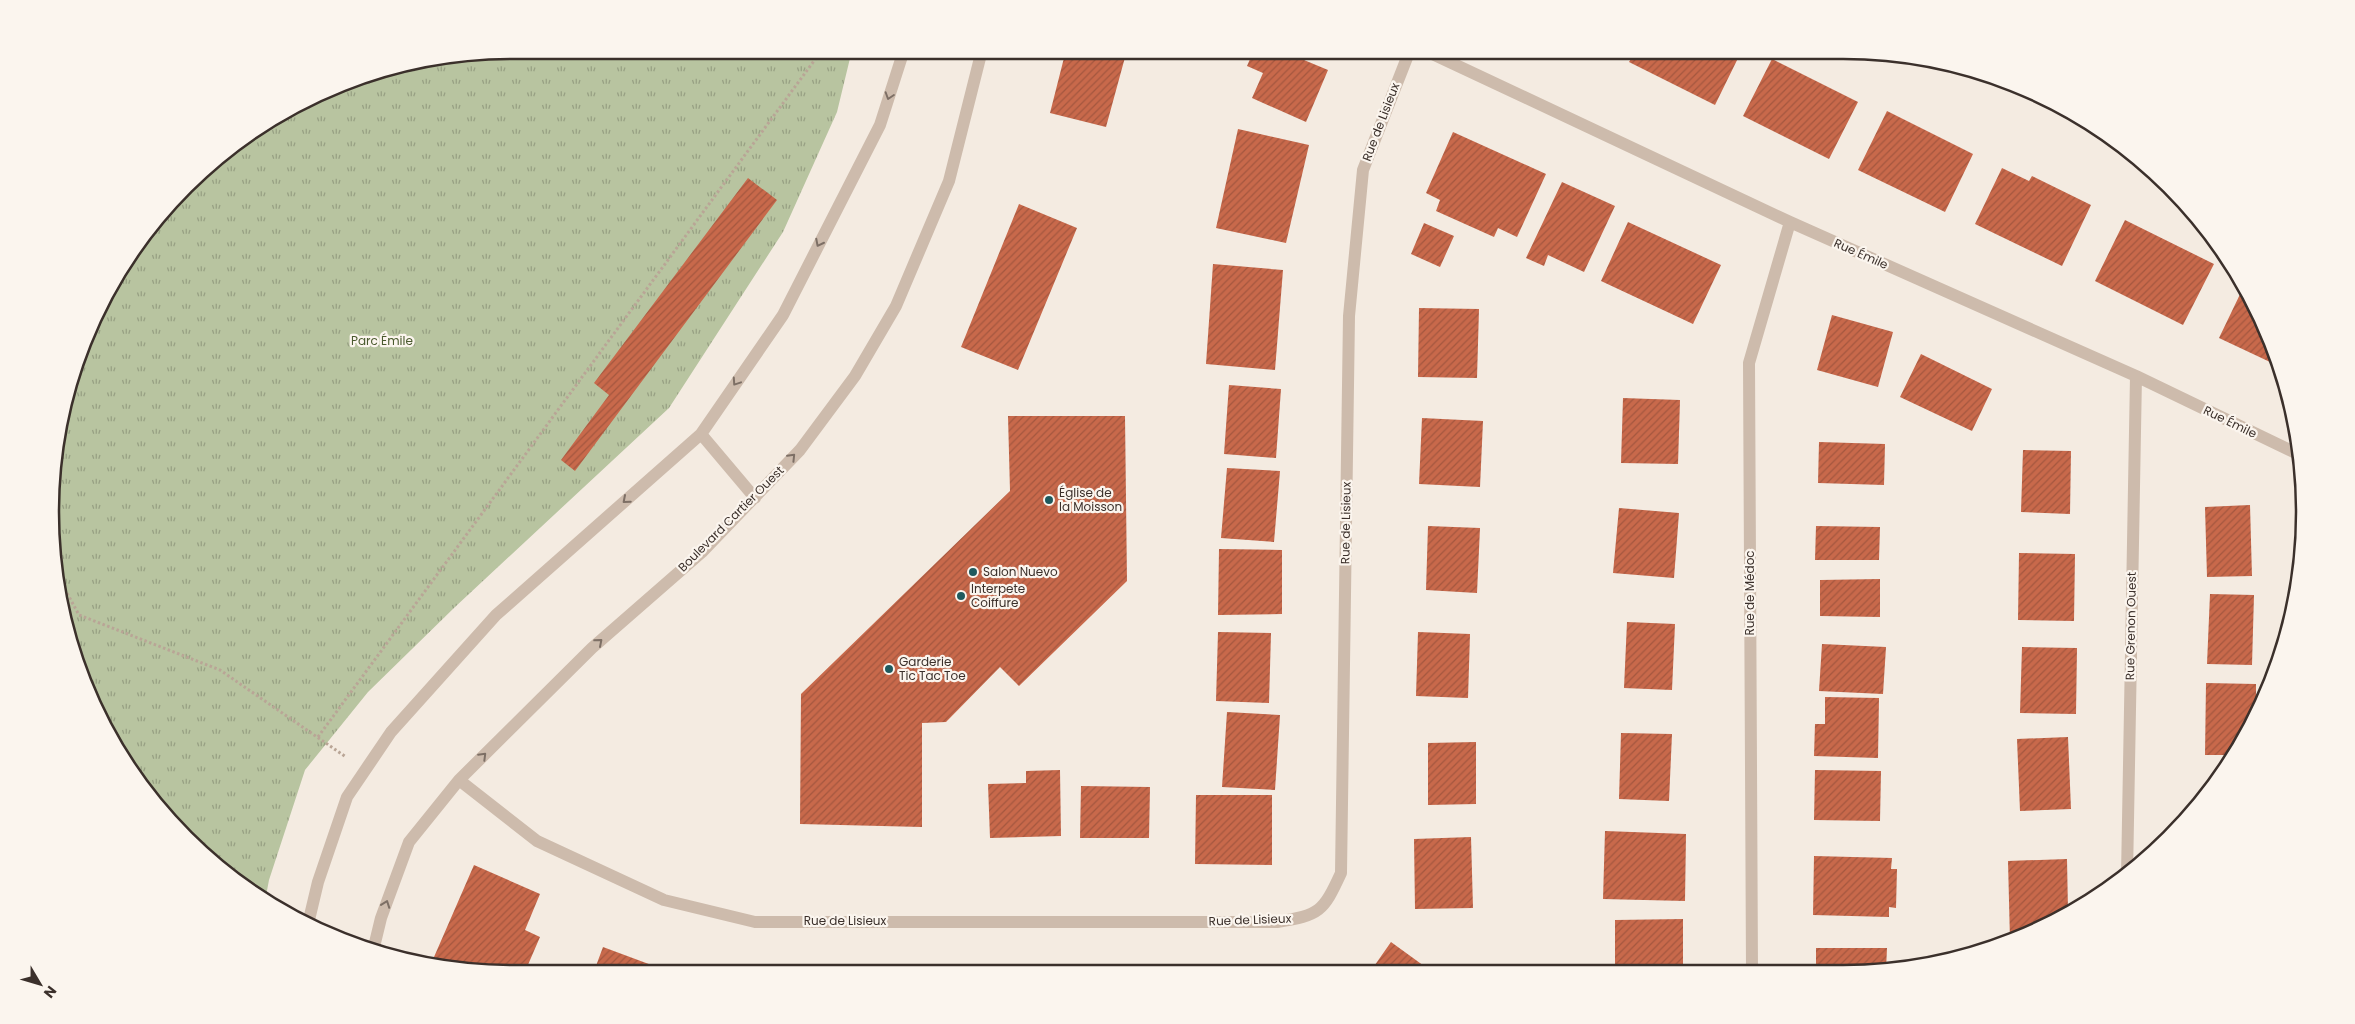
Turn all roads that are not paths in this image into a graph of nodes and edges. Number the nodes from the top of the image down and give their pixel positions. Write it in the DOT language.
graph roads {
  1 [pos="901,59"];
  2 [pos="980,59"];
  3 [pos="1406,59"];
  4 [pos="1443,59"];
  5 [pos="1790,222"];
  6 [pos="2136,376"];
  7 [pos="701,434"];
  8 [pos="2292,451"];
  9 [pos="755,498"];
  10 [pos="459,780"];
  11 [pos="2126,866"];
  12 [pos="309,918"];
  13 [pos="375,944"];
  14 [pos="1752,965"];
  1 -- 7 [label="street, one-way"];
  9 -- 2 [label="street, Boulevard Cartier Ouest, one-way"];
  3 -- 10 [label="street, Rue de Lisieux"];
  4 -- 5 [label="street, Rue Émile"];
  5 -- 6 [label="street, Rue Émile"];
  5 -- 14 [label="street, Rue de Médoc"];
  6 -- 8 [label="street, Rue Émile"];
  6 -- 11 [label="street, Rue Grenon Ouest"];
  7 -- 9 [label="street"];
  7 -- 12 [label="street, one-way"];
  10 -- 9 [label="street, Boulevard Cartier Ouest, one-way"];
  13 -- 10 [label="street, Boulevard Cartier Ouest, one-way"];
}
